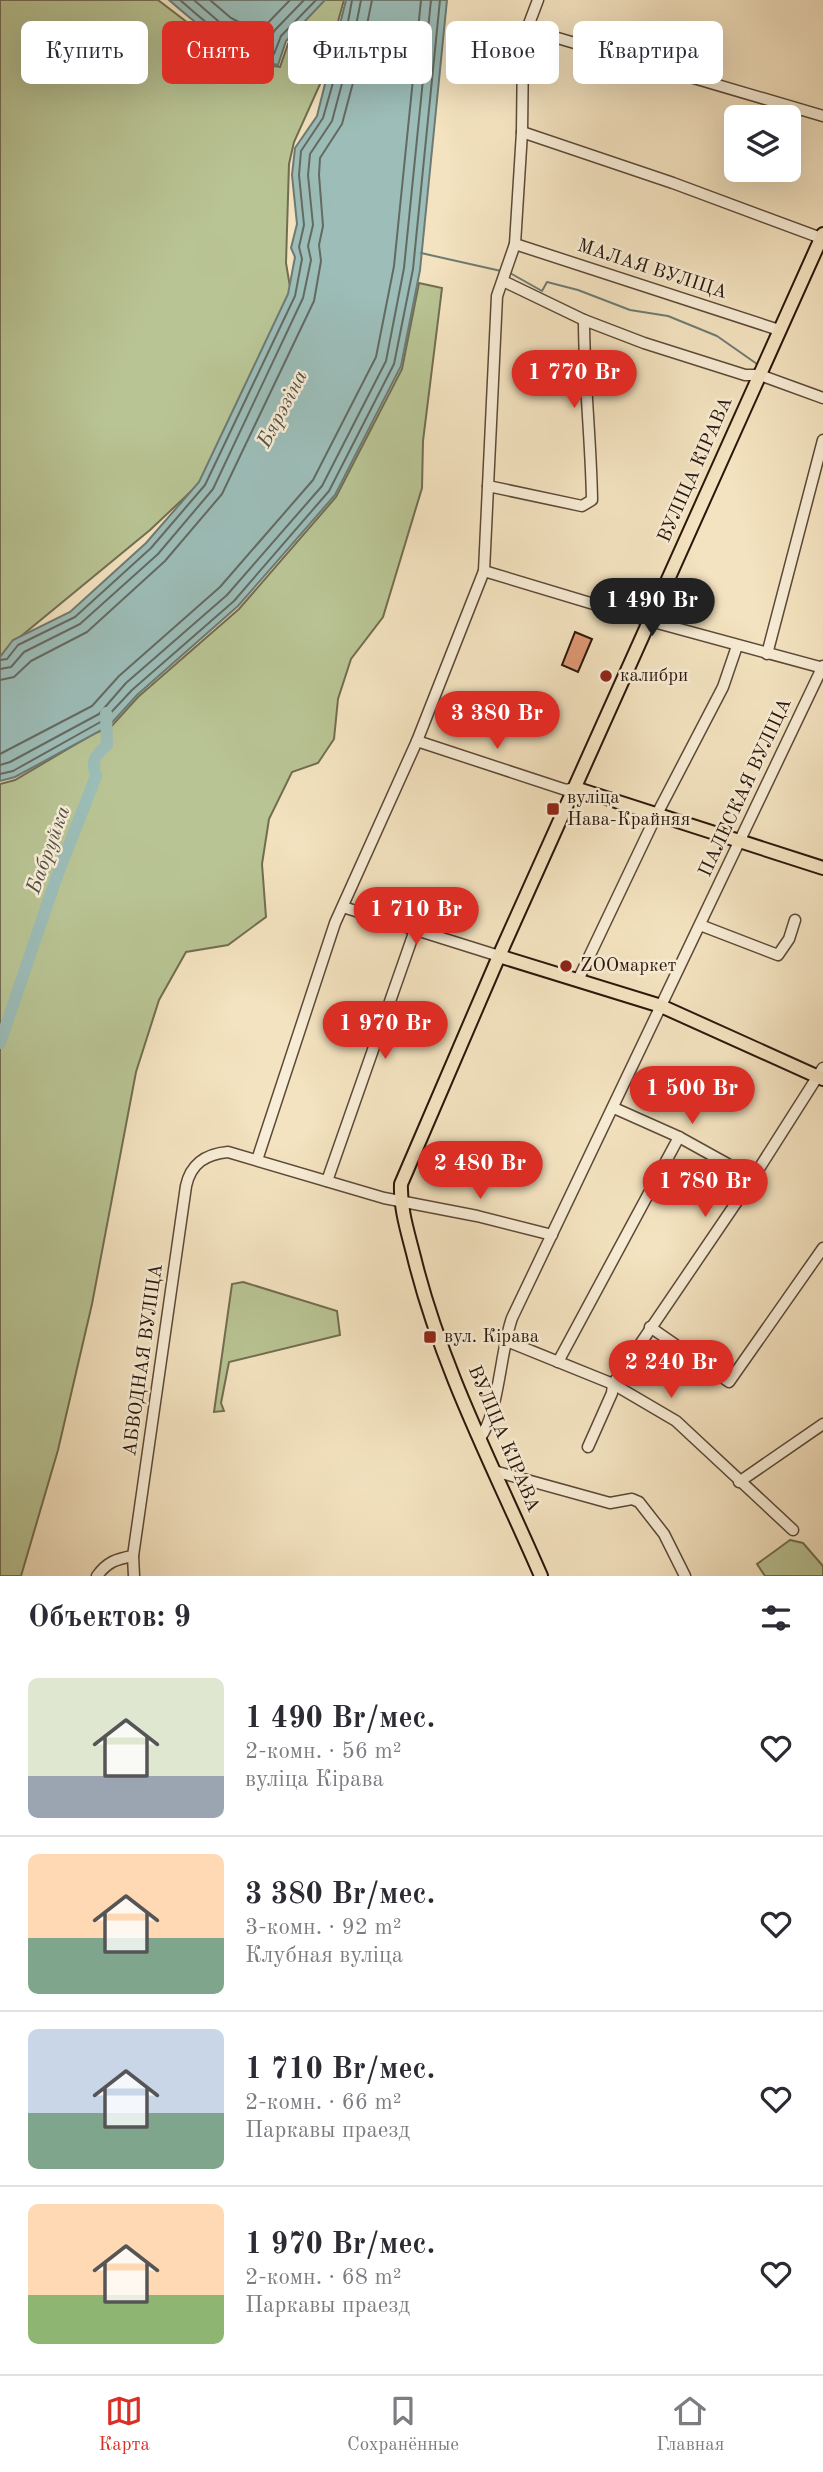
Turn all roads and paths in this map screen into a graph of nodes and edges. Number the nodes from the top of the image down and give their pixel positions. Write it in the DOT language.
graph roads {
  1 [pos="538,0"];
  2 [pos="530,21"];
  3 [pos="559,38"];
  4 [pos="523,84"];
  5 [pos="823,116"];
  6 [pos="522,132"];
  7 [pos="822,236"];
  8 [pos="515,244"];
  9 [pos="505,275"];
  10 [pos="584,320"];
  11 [pos="779,330"];
  12 [pos="760,375"];
  13 [pos="823,398"];
  14 [pos="823,440"];
  15 [pos="488,486"];
  16 [pos="484,571"];
  17 [pos="650,621"];
  18 [pos="737,646"];
  19 [pos="766,654"];
  20 [pos="823,667"];
  21 [pos="417,741"];
  22 [pos="575,788"];
  23 [pos="657,814"];
  24 [pos="742,840"];
  25 [pos="823,868"];
  26 [pos="342,907"];
  27 [pos="795,920"];
  28 [pos="699,925"];
  29 [pos="415,930"];
  30 [pos="499,956"];
  31 [pos="578,980"];
  32 [pos="662,1006"];
  33 [pos="822,1074"];
  34 [pos="614,1108"];
  35 [pos="679,1137"];
  36 [pos="257,1160"];
  37 [pos="753,1178"];
  38 [pos="327,1181"];
  39 [pos="400,1200"];
  40 [pos="552,1235"];
  41 [pos="821,1255"];
  42 [pos="650,1327"];
  43 [pos="505,1340"];
  44 [pos="558,1362"];
  45 [pos="613,1384"];
  46 [pos="823,1424"];
  47 [pos="480,1438"];
  48 [pos="588,1447"];
  49 [pos="494,1471"];
  50 [pos="739,1482"];
  51 [pos="793,1530"];
  52 [pos="133,1556"];
  53 [pos="97,1576"];
  54 [pos="134,1576"];
  55 [pos="541,1576"];
  56 [pos="685,1576"];
  1 -- 2 [label="street"];
  3 -- 5 [label="street"];
  4 -- 6 [label="street"];
  6 -- 7 [label="street"];
  6 -- 8 [label="street"];
  7 -- 11 [label="main road, ВУЛІЦА КІРАВА"];
  8 -- 9 [label="street"];
  8 -- 11 [label="street, МАЛАЯ ВУЛІЦА"];
  9 -- 10 [label="street"];
  9 -- 15 [label="street"];
  10 -- 12 [label="street"];
  10 -- 15 [label="street"];
  11 -- 12 [label="main road, ВУЛІЦА КІРАВА"];
  12 -- 13 [label="street"];
  12 -- 17 [label="main road, ВУЛІЦА КІРАВА"];
  14 -- 19 [label="street"];
  15 -- 16 [label="street"];
  16 -- 17 [label="street"];
  16 -- 21 [label="street"];
  17 -- 18 [label="street"];
  17 -- 22 [label="main road, ВУЛІЦА КІРАВА"];
  18 -- 19 [label="street"];
  18 -- 23 [label="street"];
  19 -- 20 [label="street"];
  20 -- 24 [label="street, ПАЛЕСКАЯ ВУЛІЦА"];
  21 -- 22 [label="street"];
  21 -- 26 [label="street"];
  22 -- 23 [label="main road"];
  22 -- 30 [label="main road, ВУЛІЦА КІРАВА"];
  23 -- 24 [label="main road"];
  23 -- 31 [label="street"];
  24 -- 25 [label="main road"];
  24 -- 28 [label="street, ПАЛЕСКАЯ ВУЛІЦА"];
  26 -- 29 [label="street"];
  26 -- 36 [label="street"];
  27 -- 28 [label="street"];
  28 -- 32 [label="street, ПАЛЕСКАЯ ВУЛІЦА"];
  29 -- 30 [label="street"];
  29 -- 38 [label="street"];
  30 -- 31 [label="main road"];
  30 -- 39 [label="main road, ВУЛІЦА КІРАВА"];
  31 -- 32 [label="main road"];
  32 -- 33 [label="main road"];
  32 -- 34 [label="street, ПАЛЕСКАЯ ВУЛІЦА"];
  33 -- 37 [label="street"];
  34 -- 35 [label="street"];
  34 -- 40 [label="street, ПАЛЕСКАЯ ВУЛІЦА"];
  35 -- 37 [label="street"];
  35 -- 44 [label="street"];
  36 -- 38 [label="street"];
  36 -- 52 [label="street, АБВОДНАЯ ВУЛІЦА"];
  37 -- 42 [label="street"];
  38 -- 39 [label="street"];
  39 -- 40 [label="street"];
  39 -- 47 [label="main road, ВУЛІЦА КІРАВА"];
  40 -- 43 [label="street, ПАЛЕСКАЯ ВУЛІЦА"];
  41 -- 42 [label="street"];
  42 -- 45 [label="street"];
  43 -- 44 [label="street"];
  43 -- 47 [label="street, ПАЛЕСКАЯ ВУЛІЦА"];
  44 -- 45 [label="street"];
  45 -- 48 [label="street"];
  45 -- 50 [label="street"];
  46 -- 50 [label="street"];
  47 -- 49 [label="main road, ВУЛІЦА КІРАВА"];
  49 -- 55 [label="main road, ВУЛІЦА КІРАВА"];
  49 -- 56 [label="street"];
  50 -- 51 [label="street"];
  52 -- 53 [label="street"];
  52 -- 54 [label="street, АБВОДНАЯ ВУЛІЦА"];
}
